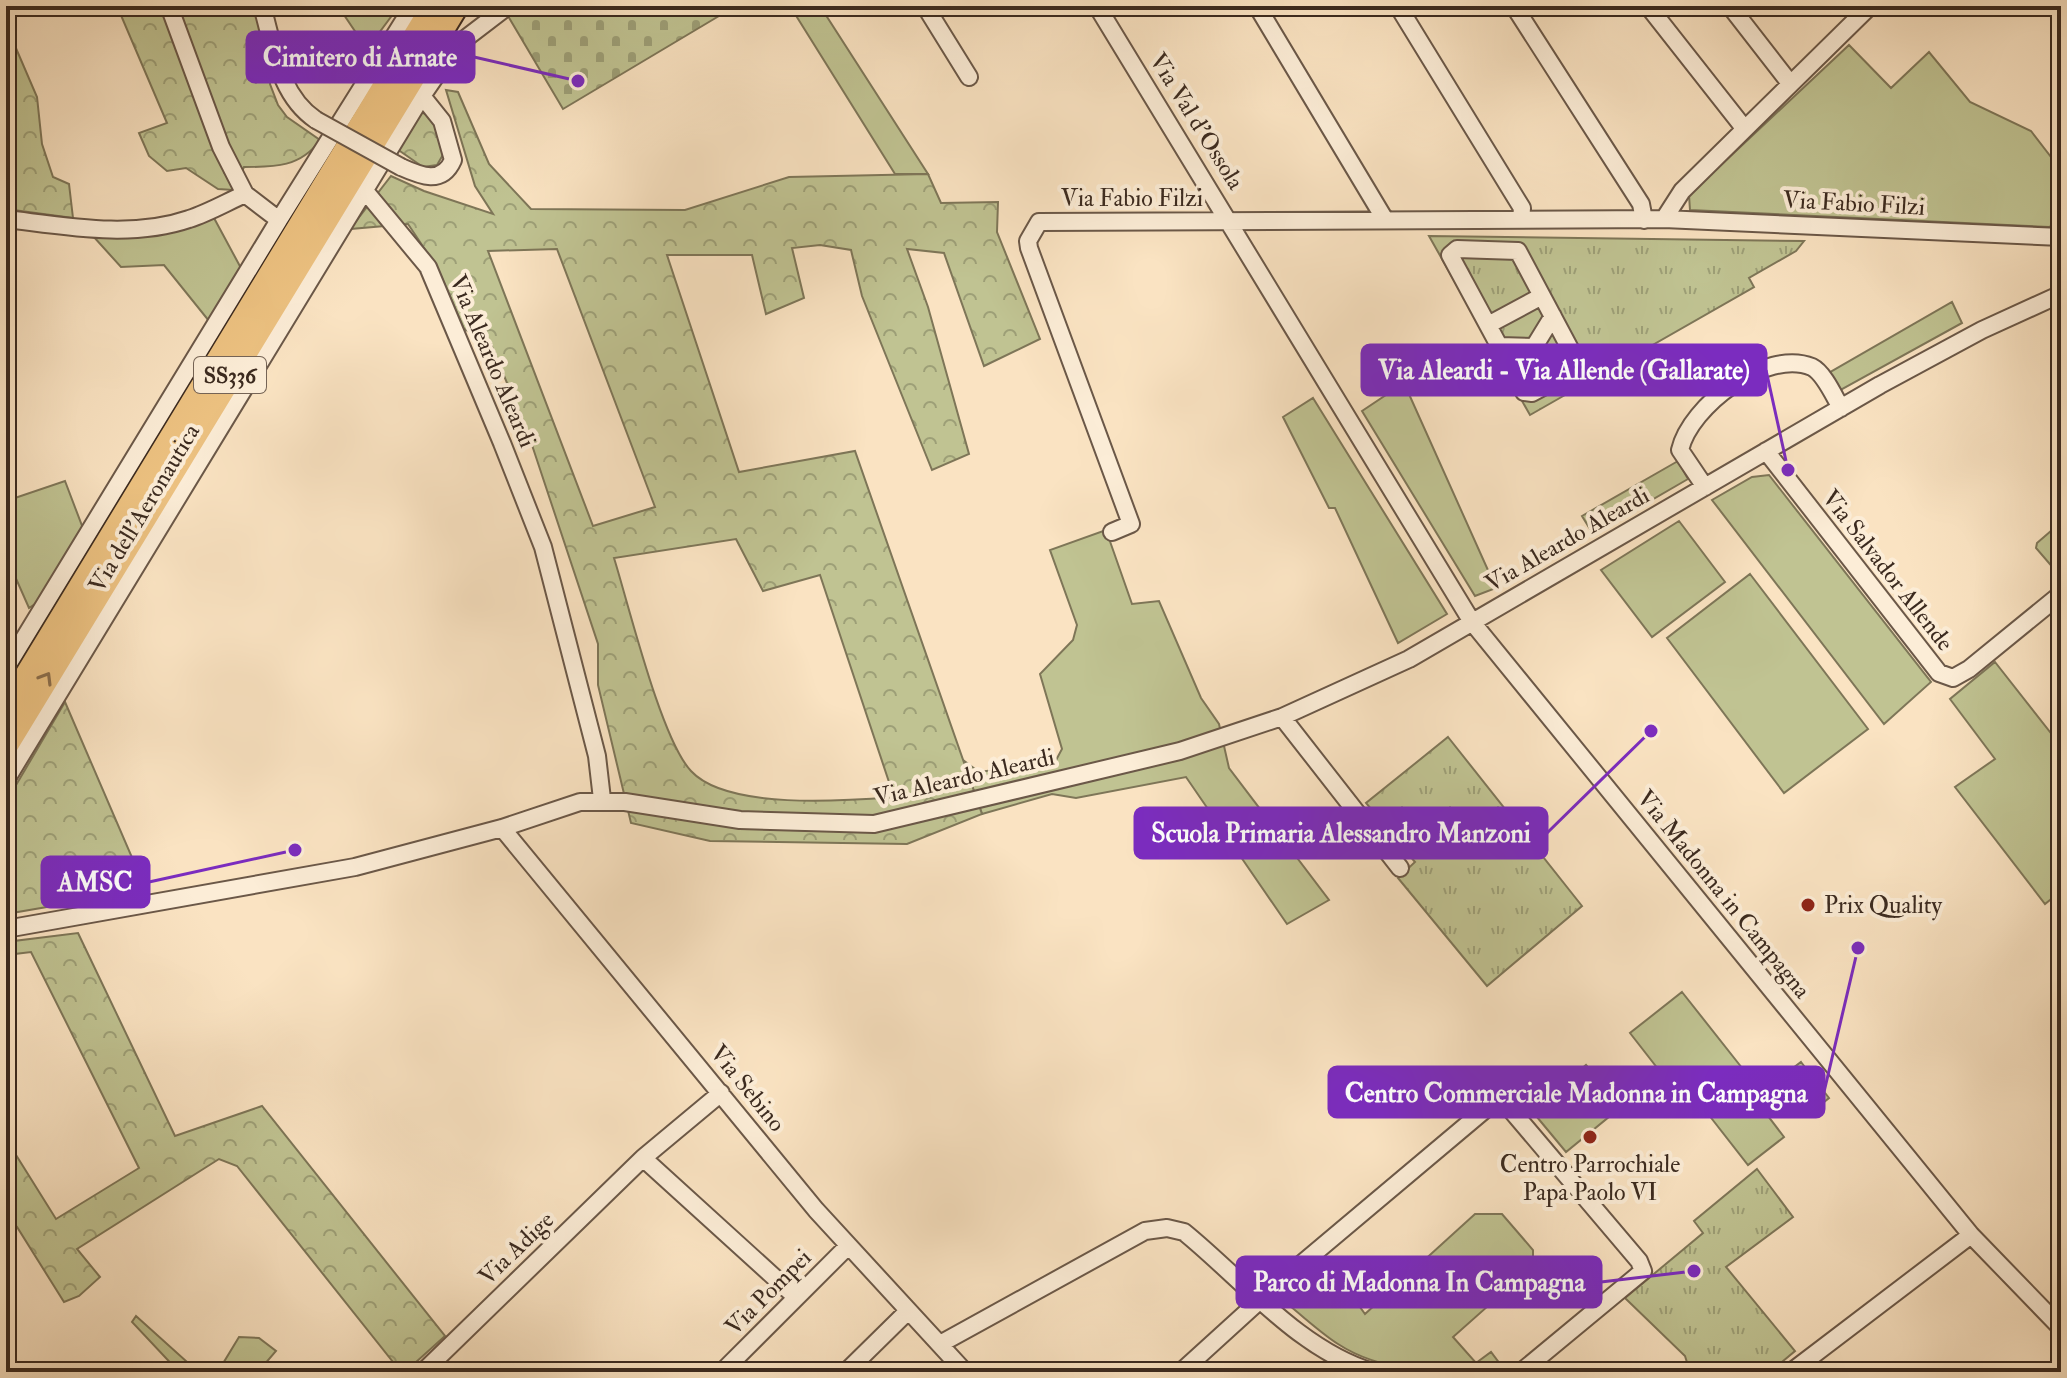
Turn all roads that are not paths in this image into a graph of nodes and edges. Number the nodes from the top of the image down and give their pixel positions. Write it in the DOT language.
graph roads {
  1 [pos="169,6"];
  2 [pos="262,6"];
  3 [pos="413,6"];
  4 [pos="434,6"];
  5 [pos="456,6"];
  6 [pos="508,6"];
  7 [pos="925,6"];
  8 [pos="1097,6"];
  9 [pos="1257,6"];
  10 [pos="1398,6"];
  11 [pos="1514,6"];
  12 [pos="1648,6"];
  13 [pos="1730,6"];
  14 [pos="1870,6"];
  15 [pos="969,77"];
  16 [pos="1789,82"];
  17 [pos="422,96"];
  18 [pos="1744,128"];
  19 [pos="366,192"];
  20 [pos="245,194"];
  21 [pos="1384,218"];
  22 [pos="6,219"];
  23 [pos="1664,219"];
  24 [pos="279,220"];
  25 [pos="1521,220"];
  26 [pos="1644,220"];
  27 [pos="1230,221"];
  28 [pos="2061,237"];
  29 [pos="2061,294"];
  30 [pos="1542,296"];
  31 [pos="1553,316"];
  32 [pos="1488,325"];
  33 [pos="1500,346"];
  34 [pos="1534,347"];
  35 [pos="1554,382"];
  36 [pos="1841,408"];
  37 [pos="1766,451"];
  38 [pos="1705,487"];
  39 [pos="1112,532"];
  40 [pos="2061,594"];
  41 [pos="1472,622"];
  42 [pos="6,668"];
  43 [pos="6,710"];
  44 [pos="1282,717"];
  45 [pos="6,745"];
  46 [pos="6,780"];
  47 [pos="602,799"];
  48 [pos="502,828"];
  49 [pos="1400,868"];
  50 [pos="6,929"];
  51 [pos="721,1093"];
  52 [pos="643,1158"];
  53 [pos="1971,1235"];
  54 [pos="848,1246"];
  55 [pos="796,1297"];
  56 [pos="1261,1299"];
  57 [pos="908,1311"];
  58 [pos="2061,1328"];
  59 [pos="940,1344"];
  60 [pos="423,1372"];
  61 [pos="722,1372"];
  62 [pos="846,1372"];
  63 [pos="965,1372"];
  64 [pos="1181,1372"];
  65 [pos="1373,1372"];
  66 [pos="1521,1372"];
  67 [pos="1791,1372"];
  1 -- 20 [label="street"];
  2 -- 17 [label="street, bridge"];
  3 -- 24 [label="street"];
  4 -- 43 [label="highway, SS336"];
  45 -- 5 [label="highway, SS336, one-way"];
  6 -- 17 [label="street, Via dell'Aeronautica"];
  7 -- 15 [label="street"];
  8 -- 27 [label="street, Via Val d'Ossola"];
  9 -- 21 [label="street"];
  10 -- 25 [label="street"];
  11 -- 26 [label="street"];
  12 -- 18 [label="street"];
  13 -- 16 [label="street"];
  14 -- 16 [label="street"];
  16 -- 18 [label="street"];
  17 -- 19 [label="street, Via dell'Aeronautica"];
  18 -- 23 [label="street"];
  19 -- 46 [label="street, Via dell'Aeronautica"];
  19 -- 47 [label="street, Via Aleardo Aleardi"];
  20 -- 22 [label="street"];
  20 -- 24 [label="street"];
  21 -- 25 [label="street, Via Fabio Filzi"];
  21 -- 27 [label="street, Via Fabio Filzi"];
  23 -- 26 [label="street, Via Fabio Filzi"];
  23 -- 28 [label="street, Via Fabio Filzi"];
  24 -- 42 [label="street"];
  25 -- 26 [label="street, Via Fabio Filzi"];
  27 -- 39 [label="street, Via Fabio Filzi"];
  27 -- 41 [label="street, Via Madonna in Campagna"];
  29 -- 36 [label="street, Via Aleardo Aleardi"];
  30 -- 31 [label="street"];
  30 -- 32 [label="street"];
  30 -- 32 [label="street"];
  31 -- 34 [label="street"];
  31 -- 35 [label="street"];
  32 -- 33 [label="street"];
  33 -- 34 [label="street"];
  33 -- 35 [label="street"];
  34 -- 35 [label="street"];
  36 -- 37 [label="street, Via Aleardo Aleardi"];
  36 -- 38 [label="street"];
  37 -- 38 [label="street, Via Aleardo Aleardi"];
  37 -- 40 [label="street, Via Salvador Allende"];
  38 -- 41 [label="street, Via Aleardo Aleardi"];
  41 -- 44 [label="street, Via Aleardo Aleardi"];
  41 -- 53 [label="street, Via Madonna in Campagna"];
  44 -- 47 [label="street, Via Aleardo Aleardi"];
  44 -- 49 [label="street"];
  47 -- 48 [label="street, Via Aleardo Aleardi"];
  48 -- 50 [label="street, Via Aleardo Aleardi"];
  48 -- 51 [label="street, Via Sebino"];
  51 -- 52 [label="street, Via Adige"];
  51 -- 54 [label="street, Via Sebino"];
  52 -- 55 [label="street"];
  52 -- 60 [label="street, Via Adige"];
  53 -- 58 [label="street, Via Madonna in Campagna"];
  53 -- 67 [label="street"];
  54 -- 55 [label="street, Via Pompei"];
  54 -- 57 [label="street, Via Sebino"];
  55 -- 61 [label="street, Via Pompei"];
  56 -- 59 [label="street"];
  56 -- 64 [label="street"];
  56 -- 65 [label="street"];
  56 -- 66 [label="street"];
  57 -- 59 [label="street, Via Sebino"];
  57 -- 62 [label="street"];
  59 -- 63 [label="street, Via Sebino"];
}
